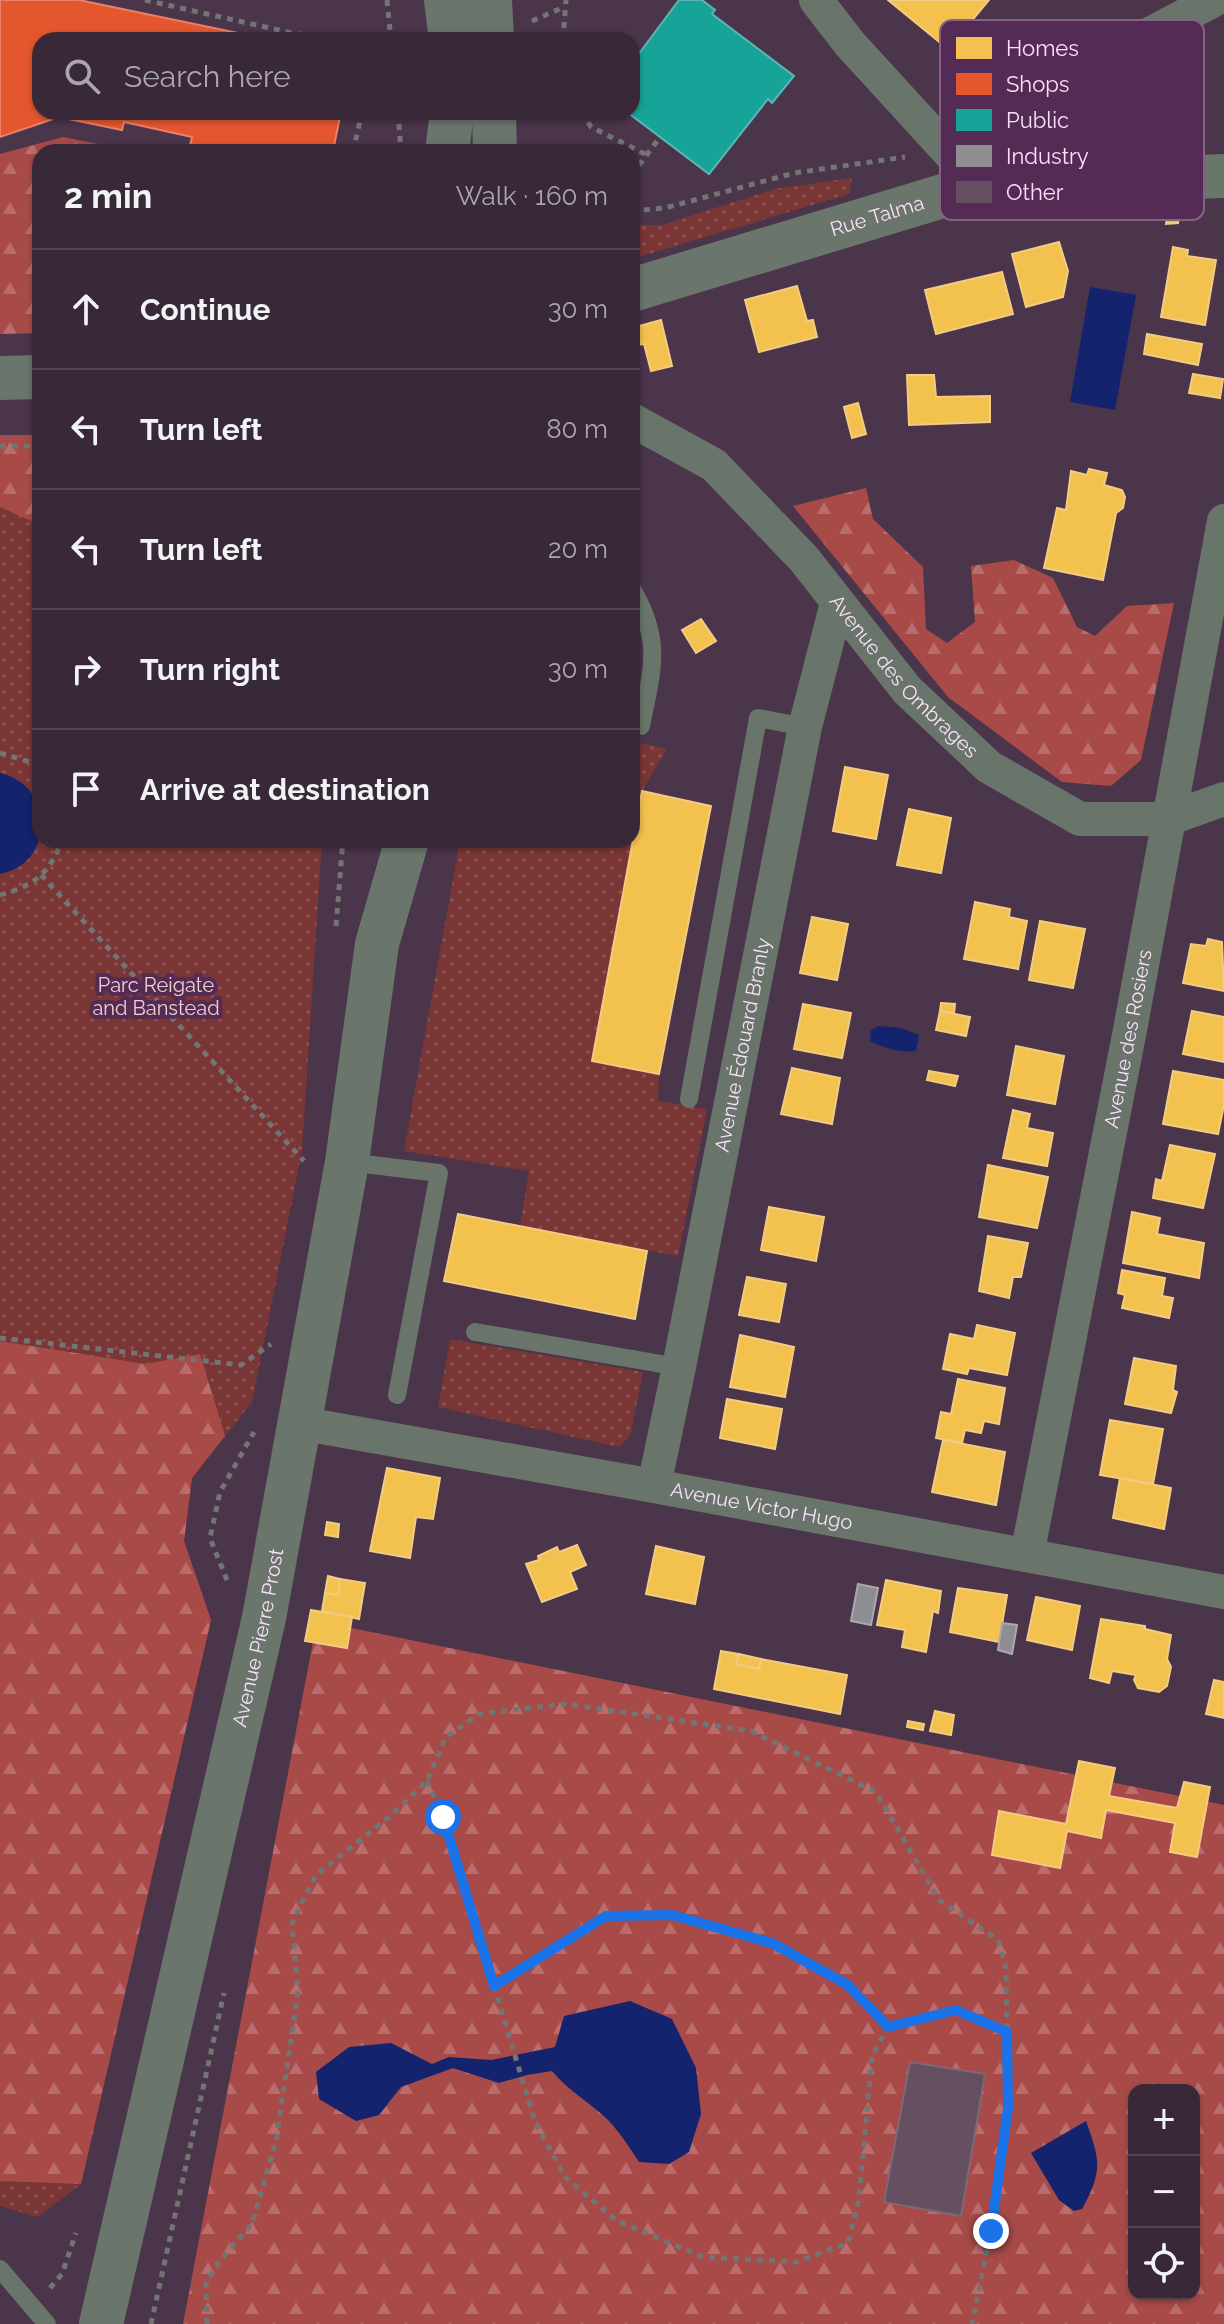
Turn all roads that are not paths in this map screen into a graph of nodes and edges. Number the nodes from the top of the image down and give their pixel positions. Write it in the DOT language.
graph roads {
  1 [pos="446,0"];
  2 [pos="490,0"];
  3 [pos="816,0"];
  4 [pos="1214,0"];
  5 [pos="1174,13"];
  6 [pos="450,32"];
  7 [pos="510,32"];
  8 [pos="451,120"];
  9 [pos="494,120"];
  10 [pos="940,142"];
  11 [pos="448,144"];
  12 [pos="495,144"];
  13 [pos="1224,176"];
  14 [pos="1204,177"];
  15 [pos="940,197"];
  16 [pos="640,288"];
  17 [pos="32,377"];
  18 [pos="0,378"];
  19 [pos="640,424"];
  20 [pos="1224,521"];
  21 [pos="640,602"];
  22 [pos="837,603"];
  23 [pos="641,726"];
  24 [pos="805,727"];
  25 [pos="1224,799"];
  26 [pos="1168,819"];
  27 [pos="375,848"];
  28 [pos="405,848"];
  29 [pos="377,944"];
  30 [pos="689,1099"];
  31 [pos="330,1166"];
  32 [pos="475,1332"];
  33 [pos="679,1367"];
  34 [pos="397,1395"];
  35 [pos="299,1423"];
  36 [pos="654,1486"];
  37 [pos="1027,1555"];
  38 [pos="1224,1592"];
  39 [pos="0,2269"];
  40 [pos="47,2324"];
  41 [pos="101,2324"];
  1 -- 6 [label="main road"];
  2 -- 7 [label="main road"];
  3 -- 10 [label="street"];
  4 -- 5 [label="street"];
  8 -- 11 [label="main road"];
  9 -- 12 [label="main road"];
  13 -- 14 [label="main road, Rue Talma"];
  15 -- 16 [label="main road, Rue Talma"];
  17 -- 18 [label="main road"];
  19 -- 22 [label="street, Avenue des Ombrages"];
  20 -- 26 [label="street, Avenue des Rosiers"];
  21 -- 23 [label="lane"];
  22 -- 24 [label="street, Avenue Édouard Branly"];
  22 -- 26 [label="street, Avenue des Ombrages"];
  24 -- 30 [label="lane"];
  24 -- 33 [label="street, Avenue Édouard Branly"];
  25 -- 26 [label="street, Avenue des Ombrages"];
  26 -- 37 [label="street, Avenue des Rosiers"];
  27 -- 29 [label="main road, Avenue Pierre Prost"];
  28 -- 29 [label="main road, Avenue Pierre Prost"];
  29 -- 31 [label="main road, Avenue Pierre Prost"];
  31 -- 34 [label="lane"];
  31 -- 35 [label="main road, Avenue Pierre Prost"];
  32 -- 33 [label="lane"];
  33 -- 36 [label="street, Avenue Édouard Branly"];
  35 -- 36 [label="street, Avenue Victor Hugo"];
  35 -- 41 [label="main road, Avenue Pierre Prost"];
  36 -- 37 [label="street, Avenue Victor Hugo"];
  37 -- 38 [label="street, Avenue Victor Hugo"];
  39 -- 40 [label="lane"];
}
